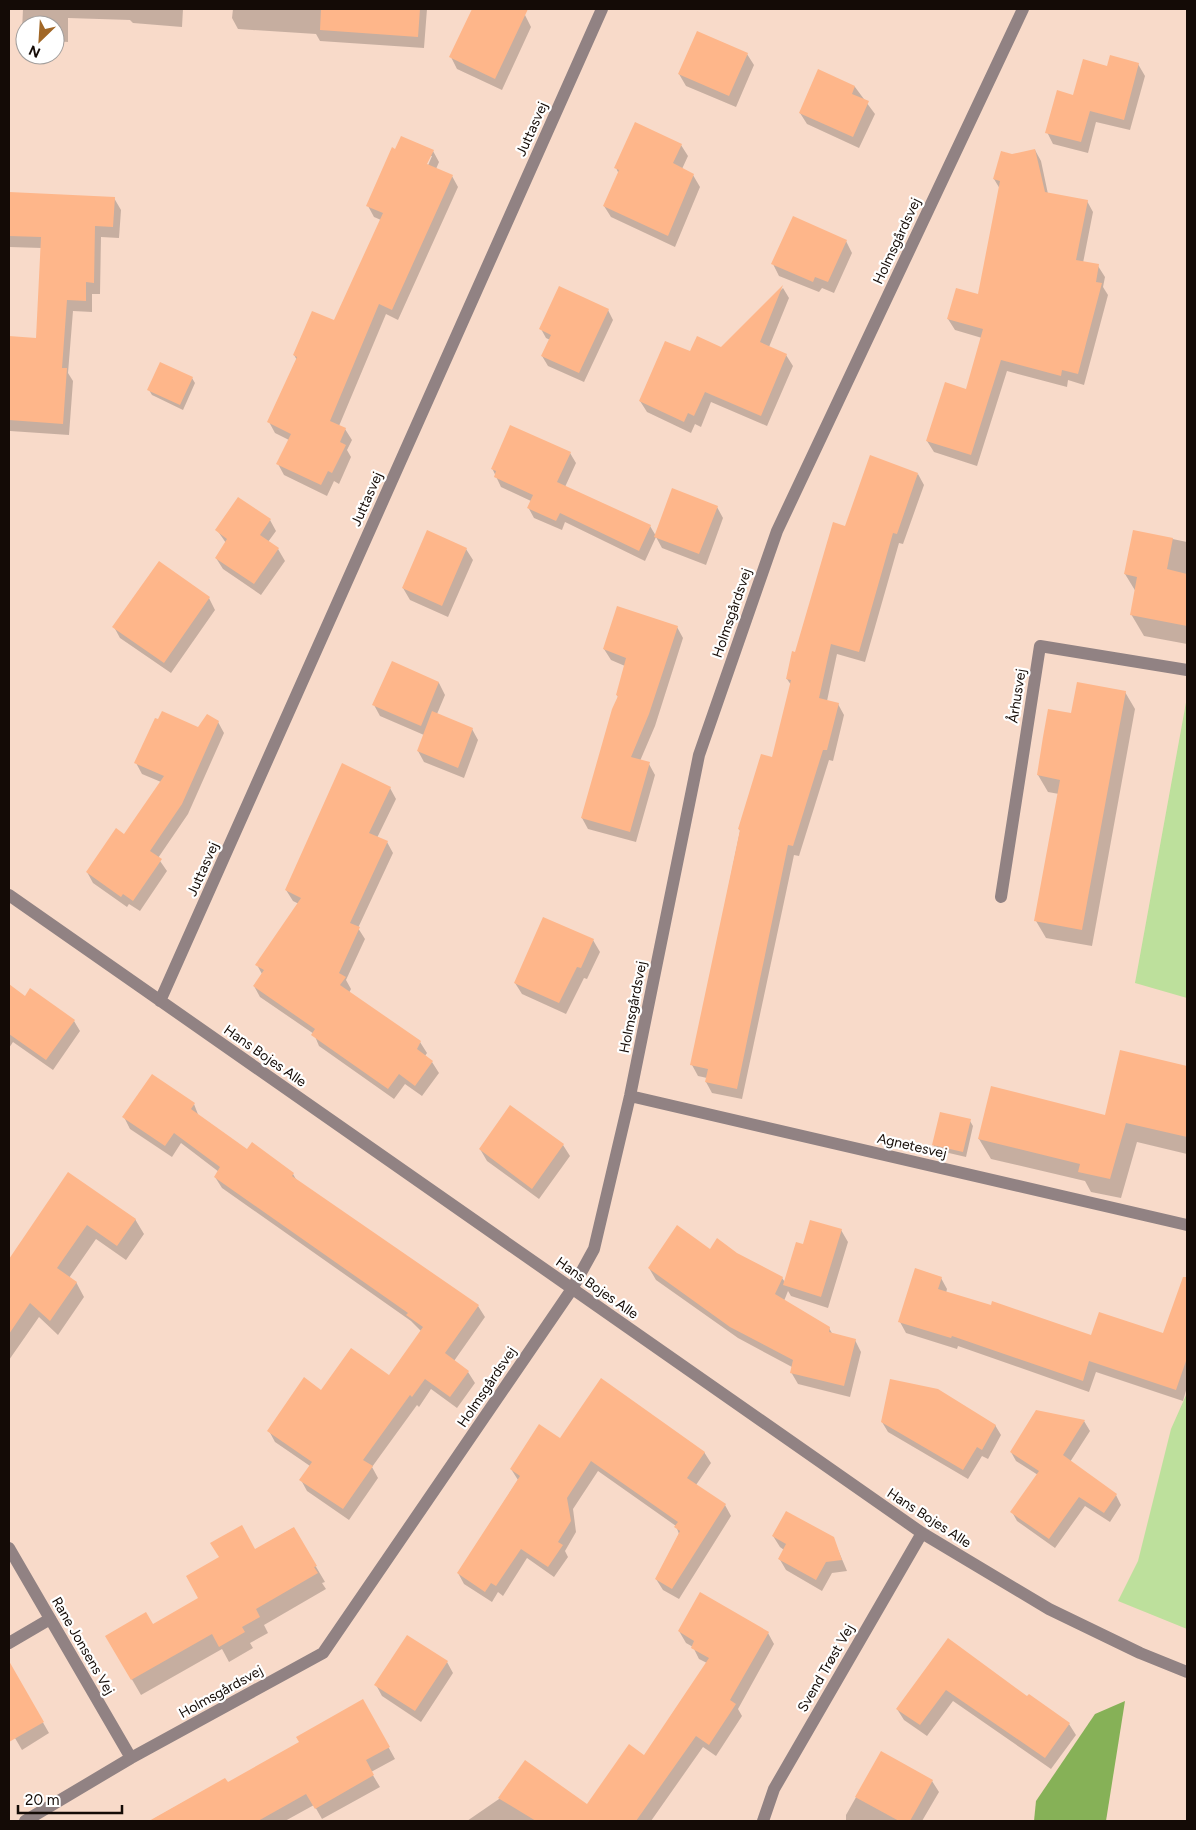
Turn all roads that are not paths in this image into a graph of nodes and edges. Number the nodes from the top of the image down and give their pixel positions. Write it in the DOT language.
graph roads {
  1 [pos="602,9"];
  2 [pos="1023,9"];
  3 [pos="1187,670"];
  4 [pos="9,895"];
  5 [pos="1001,897"];
  6 [pos="160,1001"];
  7 [pos="630,1096"];
  8 [pos="1187,1225"];
  9 [pos="572,1289"];
  10 [pos="922,1533"];
  11 [pos="9,1548"];
  12 [pos="50,1619"];
  13 [pos="9,1643"];
  14 [pos="1187,1672"];
  15 [pos="131,1758"];
  16 [pos="25,1821"];
  17 [pos="763,1821"];
  1 -- 6 [label="street, Juttasvej"];
  2 -- 7 [label="street, Holmsgårdsvej"];
  3 -- 5 [label="street, Århusvej"];
  4 -- 6 [label="street, Hans Bojes Alle"];
  6 -- 9 [label="street, Hans Bojes Alle"];
  7 -- 8 [label="street, Agnetesvej"];
  7 -- 9 [label="street, Holmsgårdsvej"];
  9 -- 10 [label="street, Hans Bojes Alle"];
  9 -- 15 [label="street, Holmsgårdsvej"];
  10 -- 14 [label="street, Hans Bojes Alle"];
  10 -- 17 [label="street, Svend Trøst Vej"];
  11 -- 12 [label="street, Rane Jonsens Vej"];
  12 -- 13 [label="street"];
  12 -- 15 [label="street, Rane Jonsens Vej"];
  15 -- 16 [label="street, Holmsgårdsvej"];
}
